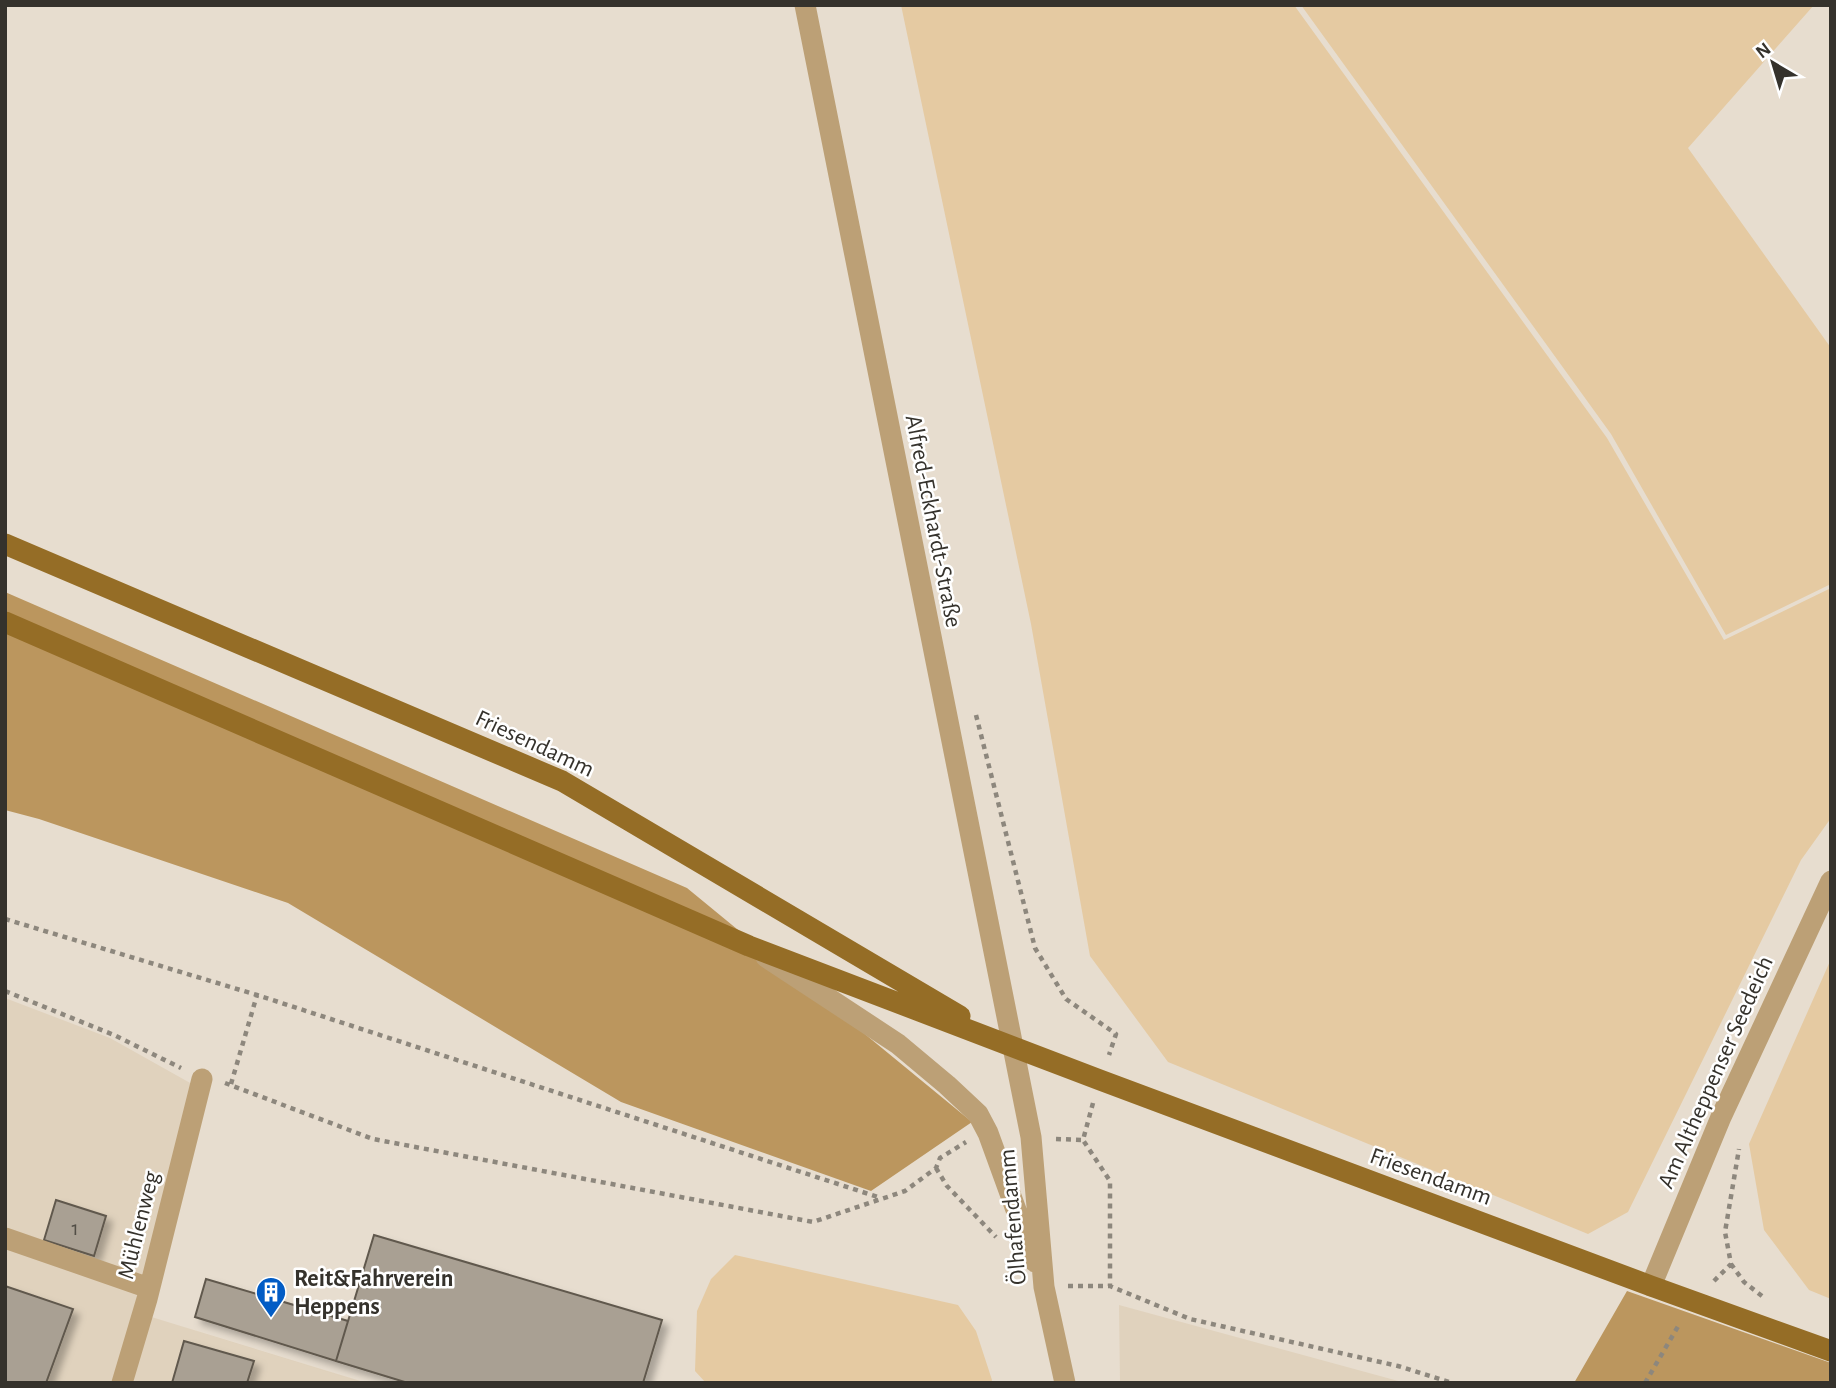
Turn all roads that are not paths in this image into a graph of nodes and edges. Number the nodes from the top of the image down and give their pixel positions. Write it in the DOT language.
graph roads {
  1 [pos="805,5"];
  2 [pos="5,544"];
  3 [pos="5,622"];
  4 [pos="1831,881"];
  5 [pos="749,946"];
  6 [pos="1013,1047"];
  7 [pos="202,1079"];
  8 [pos="5,1238"];
  9 [pos="1651,1286"];
  10 [pos="1044,1287"];
  11 [pos="149,1288"];
  12 [pos="1831,1351"];
  13 [pos="122,1383"];
  14 [pos="1065,1383"];
  1 -- 6 [label="street, Alfred-Eckhardt-Straße"];
  2 -- 6 [label="main road, Friesendamm"];
  3 -- 5 [label="main road, Friesendamm"];
  4 -- 9 [label="street, Am Altheppenser Seedeich"];
  5 -- 6 [label="main road, Friesendamm"];
  5 -- 10 [label="street, Friesendamm"];
  6 -- 9 [label="main road, Friesendamm"];
  6 -- 10 [label="street, Ölhafendamm"];
  7 -- 11 [label="street, Mühlenweg"];
  8 -- 11 [label="street"];
  9 -- 12 [label="main road, Friesendamm"];
  10 -- 14 [label="street, Ölhafendamm"];
  11 -- 13 [label="street, Mühlenweg"];
}
